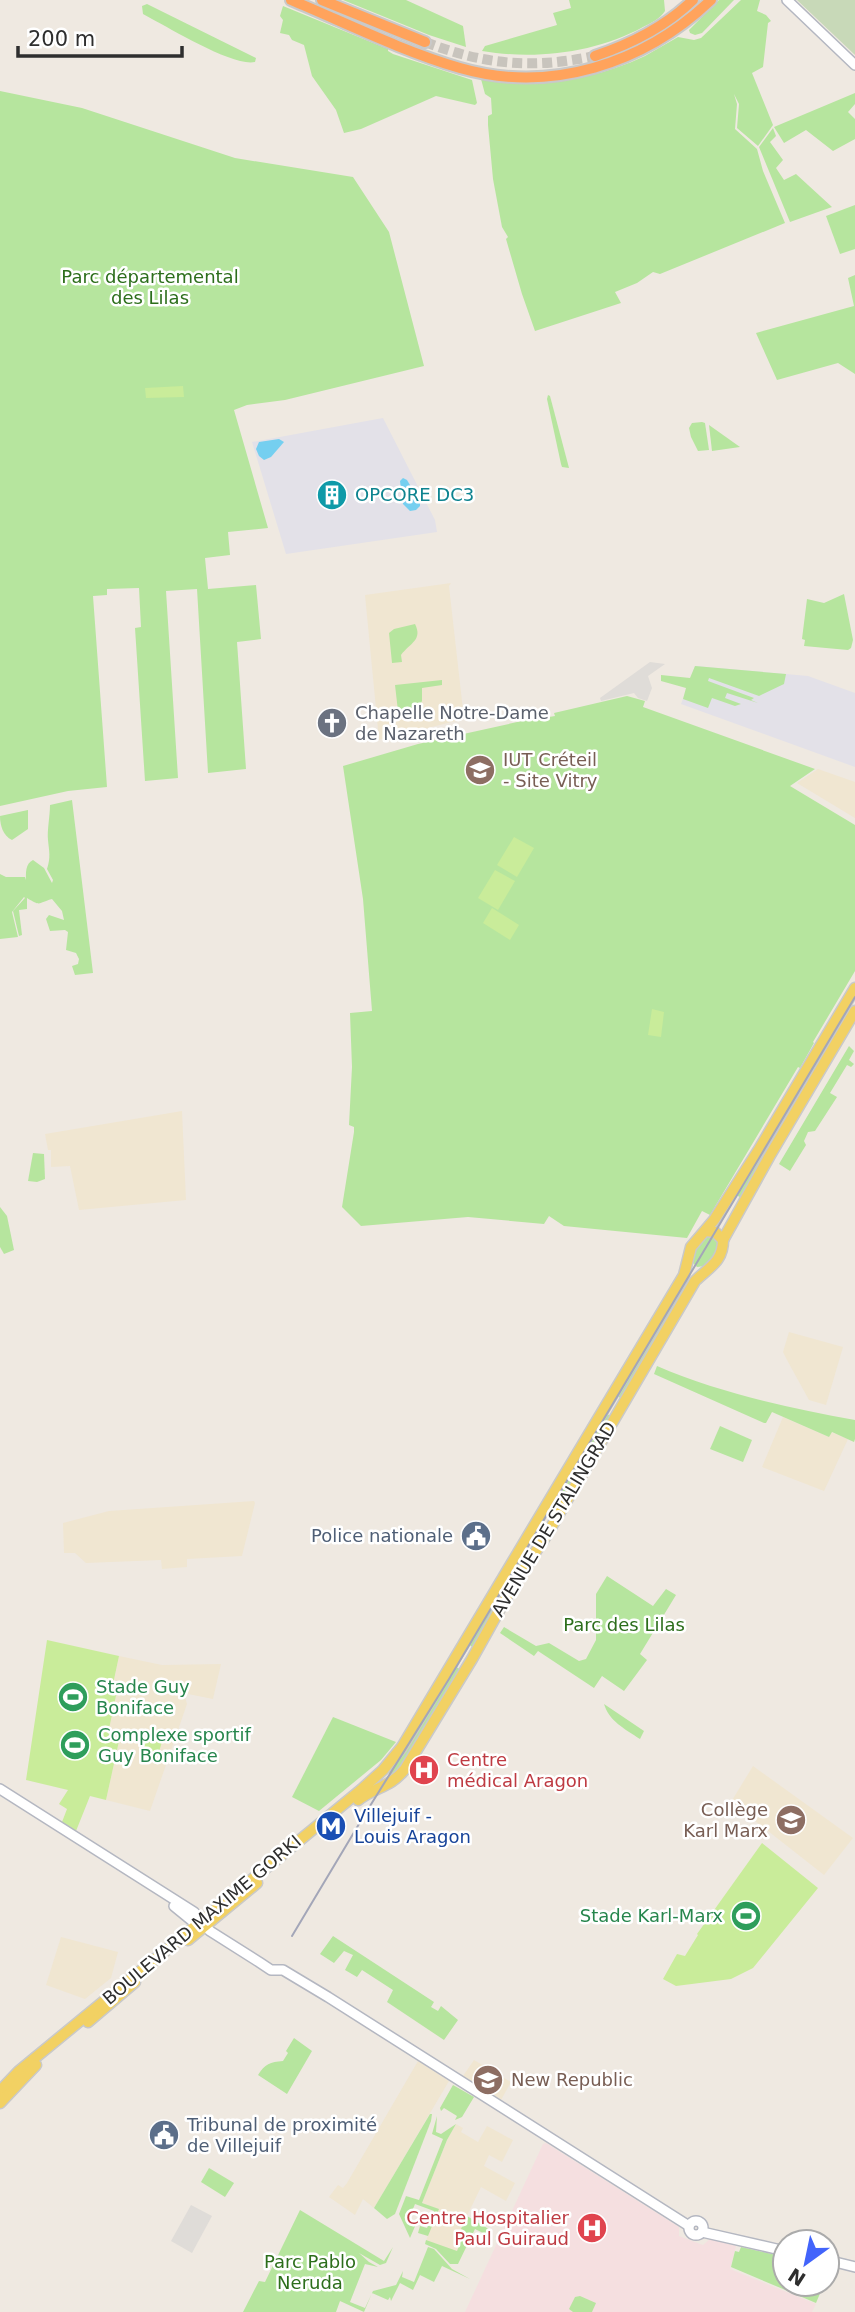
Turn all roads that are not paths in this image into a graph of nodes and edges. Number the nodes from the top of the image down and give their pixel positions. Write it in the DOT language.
graph roads {
  1 [pos="291,0"];
  2 [pos="322,0"];
  3 [pos="693,0"];
  4 [pos="710,0"];
  5 [pos="787,0"];
  6 [pos="425,42"];
  7 [pos="595,56"];
  8 [pos="855,65"];
  9 [pos="855,988"];
  10 [pos="855,1012"];
  11 [pos="706,1231"];
  12 [pos="723,1240"];
  13 [pos="688,1257"];
  14 [pos="706,1272"];
  15 [pos="402,1747"];
  16 [pos="405,1769"];
  17 [pos="0,1789"];
  18 [pos="201,1923"];
  19 [pos="107,2003"];
  20 [pos="0,2091"];
  21 [pos="0,2103"];
  22 [pos="771,2248"];
  1 -- 4 [label="highway"];
  2 -- 6 [label="highway"];
  3 -- 7 [label="highway"];
  5 -- 8 [label="main road"];
  9 -- 11 [label="main road"];
  10 -- 12 [label="main road"];
  11 -- 12 [label="main road"];
  11 -- 13 [label="main road"];
  12 -- 14 [label="main road"];
  13 -- 14 [label="main road"];
  13 -- 15 [label="main road, AVENUE DE STALINGRAD"];
  14 -- 16 [label="main road, AVENUE DE STALINGRAD"];
  15 -- 18 [label="main road, BOULEVARD MAXIME GORKI"];
  16 -- 18 [label="main road, BOULEVARD MAXIME GORKI"];
  17 -- 18 [label="main road"];
  18 -- 19 [label="main road, BOULEVARD MAXIME GORKI"];
  18 -- 22 [label="main road"];
  19 -- 20 [label="main road, BOULEVARD MAXIME GORKI"];
  19 -- 21 [label="main road, BOULEVARD MAXIME GORKI"];
}
